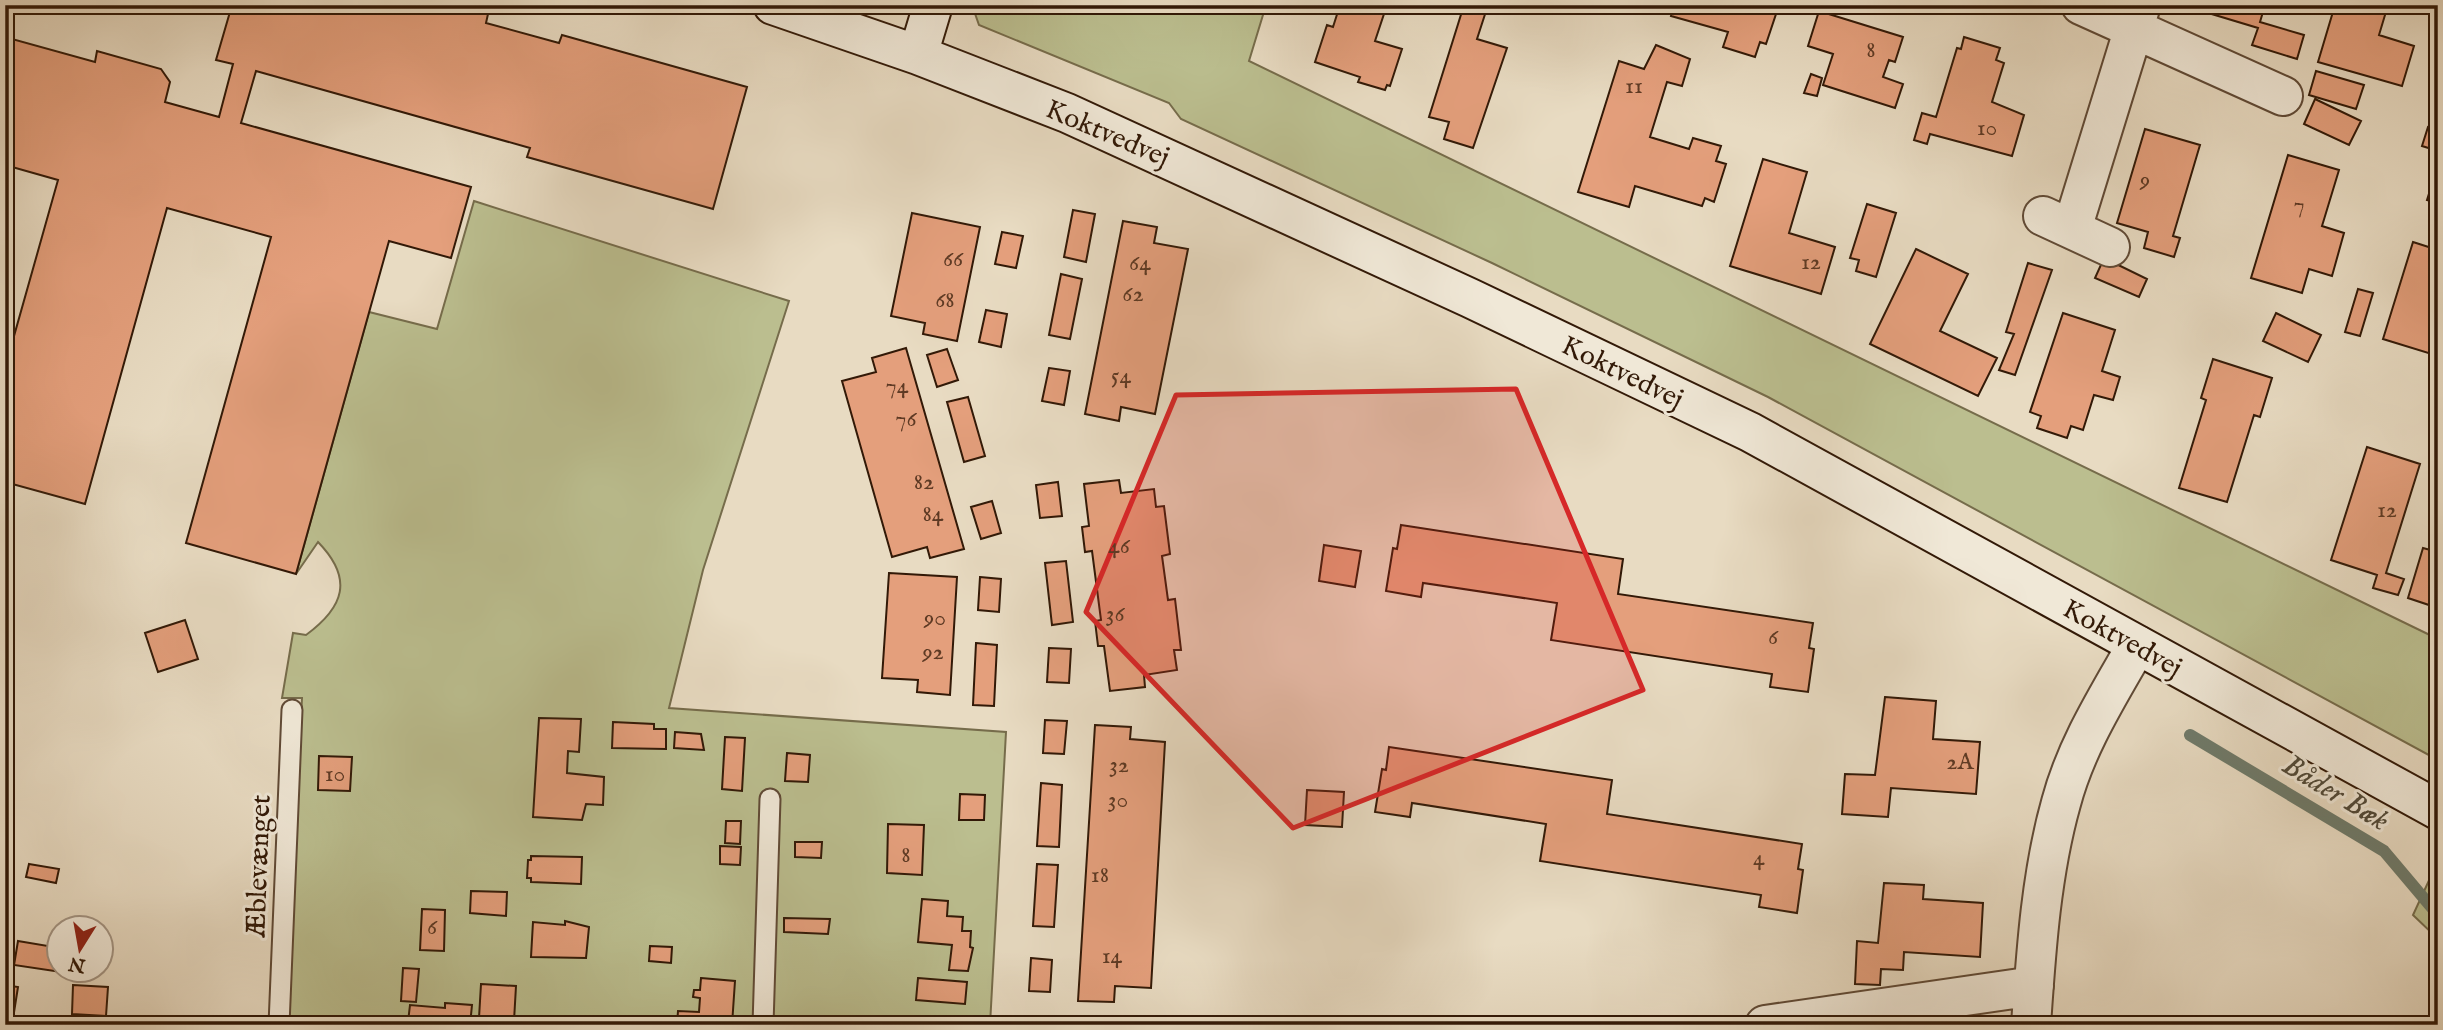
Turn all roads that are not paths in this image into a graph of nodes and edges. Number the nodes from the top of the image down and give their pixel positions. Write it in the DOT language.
graph roads {
  1 [pos="773,5"];
  2 [pos="933,5"];
  3 [pos="2081,5"];
  4 [pos="2137,17"];
  5 [pos="918,55"];
  6 [pos="2283,96"];
  7 [pos="2110,247"];
  8 [pos="2137,645"];
  9 [pos="292,710"];
  10 [pos="770,799"];
  11 [pos="2438,810"];
  12 [pos="2034,986"];
  13 [pos="279,1025"];
  14 [pos="763,1025"];
  15 [pos="1766,1025"];
  16 [pos="2031,1025"];
  1 -- 5 [label="street, Koktvedvej"];
  2 -- 5 [label="street"];
  3 -- 4 [label="street"];
  4 -- 6 [label="street"];
  4 -- 7 [label="street"];
  5 -- 8 [label="street, Koktvedvej"];
  8 -- 11 [label="street, Koktvedvej"];
  8 -- 12 [label="street"];
  9 -- 13 [label="lane, Æblevænget"];
  10 -- 14 [label="lane"];
  12 -- 15 [label="street"];
  12 -- 16 [label="street"];
}
